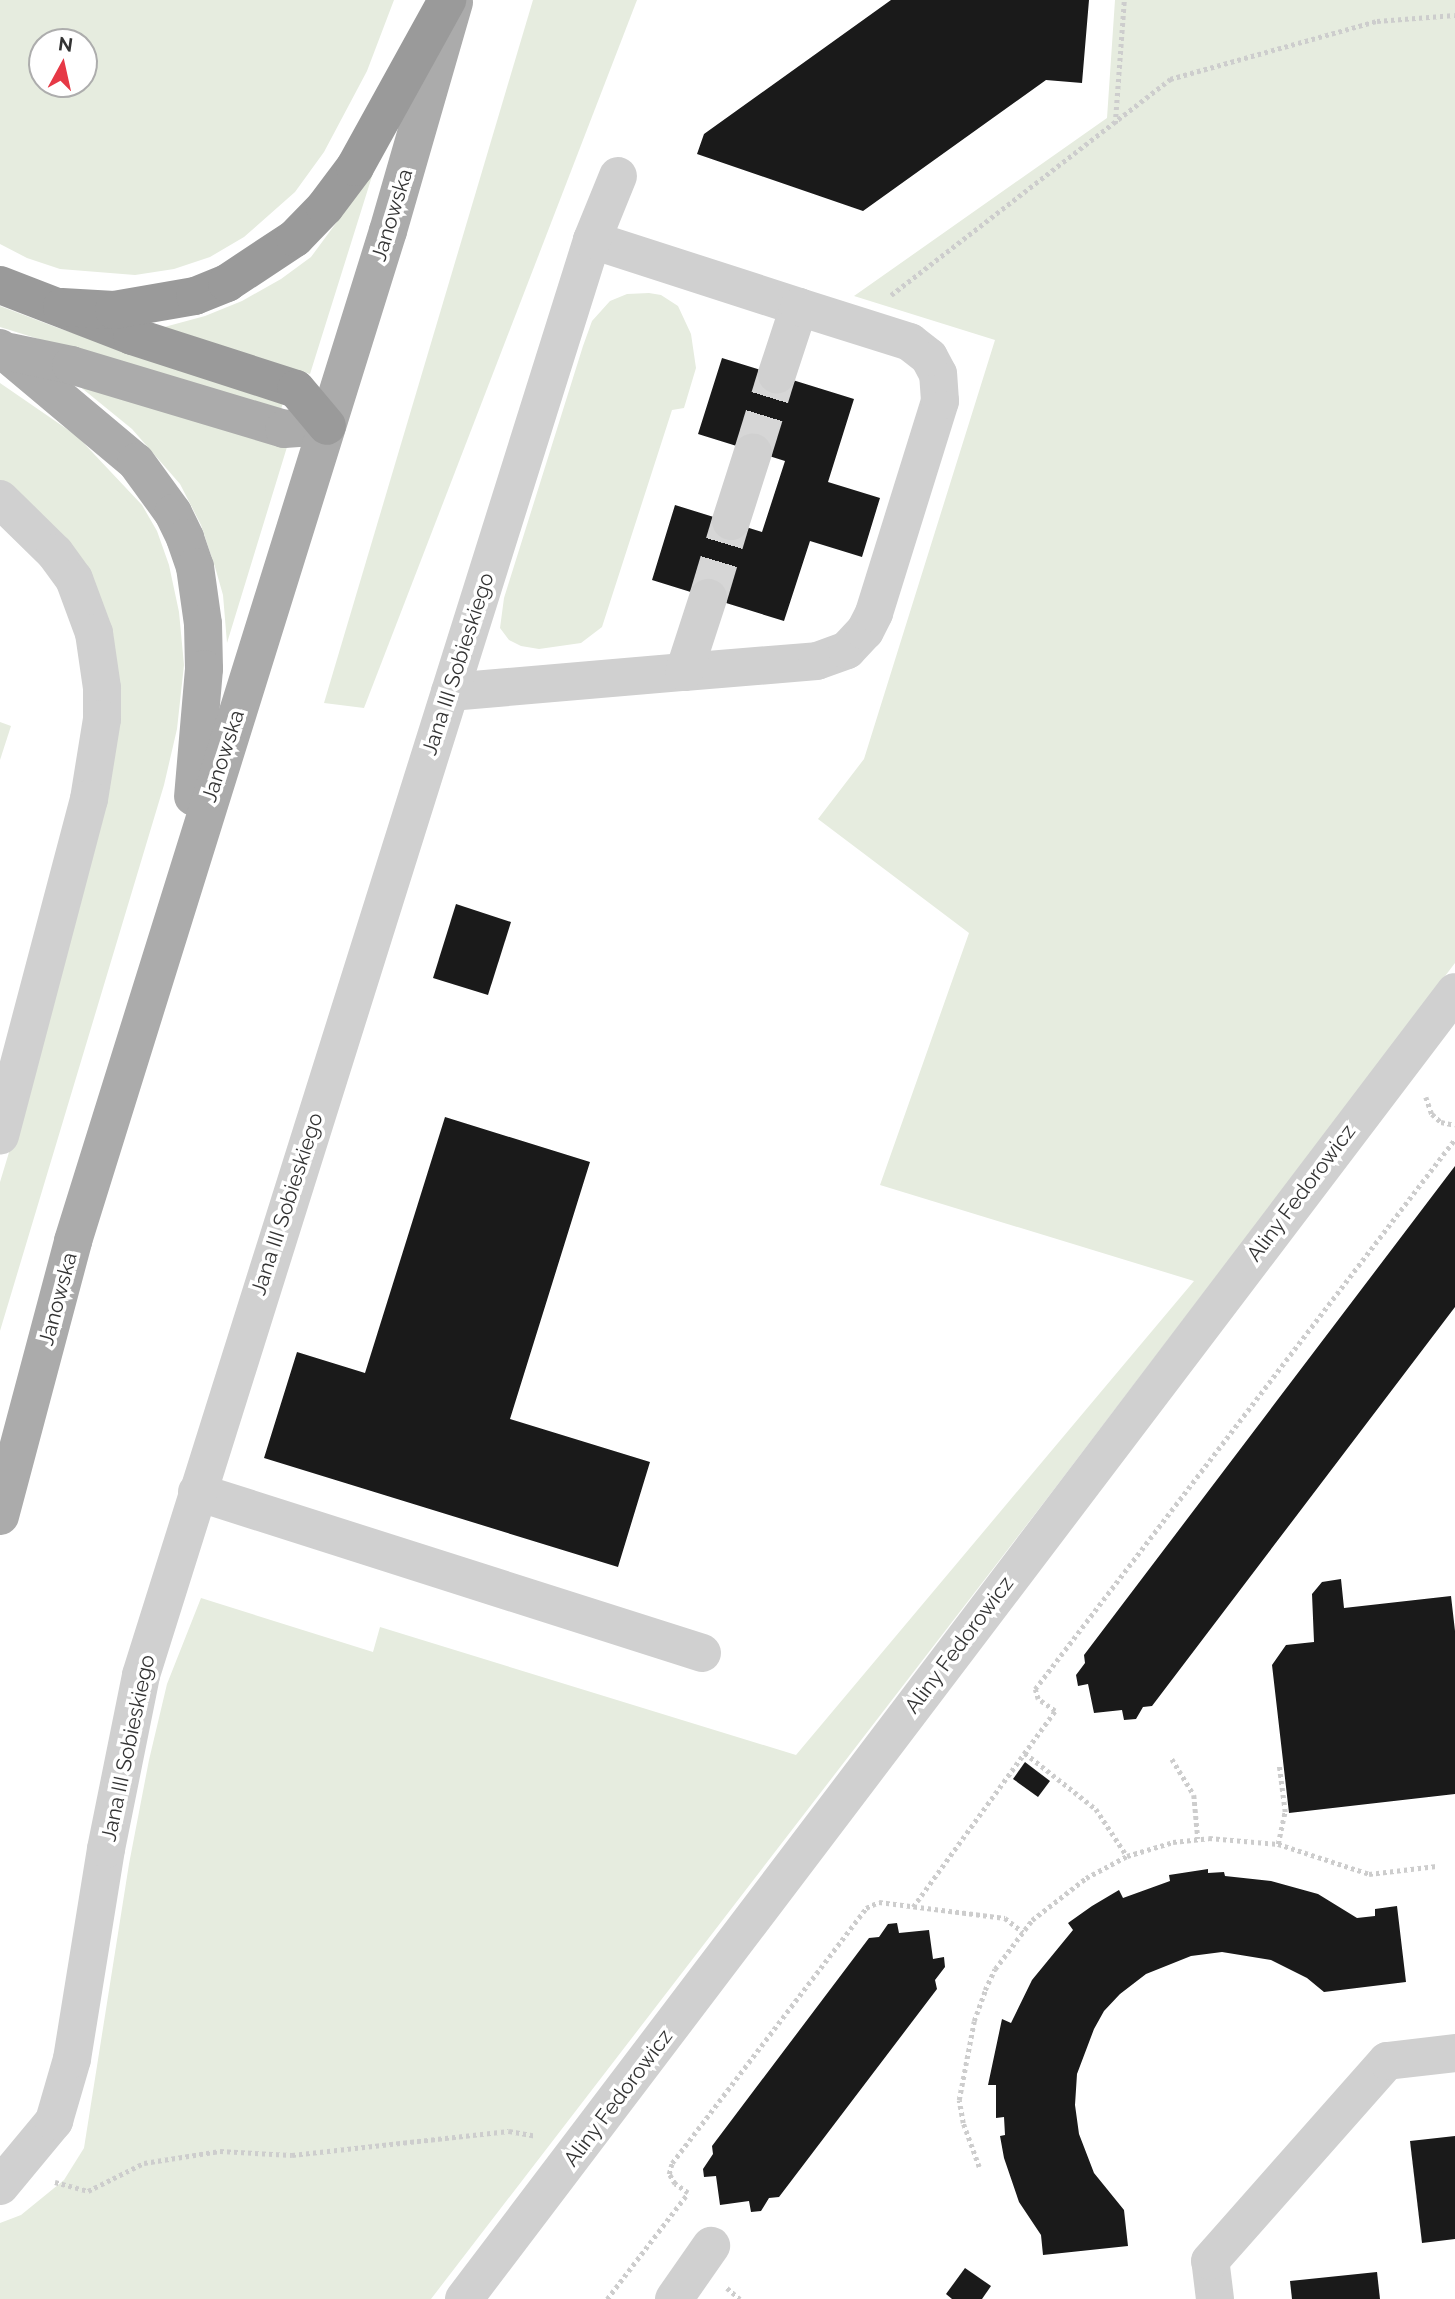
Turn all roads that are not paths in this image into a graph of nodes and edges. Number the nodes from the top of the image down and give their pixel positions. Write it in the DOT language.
graph roads {
  1 [pos="447,0"];
  2 [pos="455,0"];
  3 [pos="618,176"];
  4 [pos="592,240"];
  5 [pos="0,285"];
  6 [pos="62,307"];
  7 [pos="799,307"];
  8 [pos="2,350"];
  9 [pos="777,374"];
  10 [pos="327,426"];
  11 [pos="753,452"];
  12 [pos="0,499"];
  13 [pos="732,521"];
  14 [pos="708,598"];
  15 [pos="684,672"];
  16 [pos="450,692"];
  17 [pos="186,873"];
  18 [pos="1455,992"];
  19 [pos="3,1113"];
  20 [pos="197,1492"];
  21 [pos="0,1516"];
  22 [pos="702,1653"];
  23 [pos="1455,2053"];
  24 [pos="4,2175"];
  25 [pos="711,2246"];
  26 [pos="464,2299"];
  27 [pos="674,2299"];
  28 [pos="1215,2299"];
  1 -- 6 [label="highway"];
  2 -- 10 [label="main road, Janowska"];
  3 -- 4 [label="street, Jana III Sobieskiego"];
  4 -- 7 [label="street"];
  4 -- 16 [label="street, Jana III Sobieskiego"];
  5 -- 6 [label="highway"];
  6 -- 10 [label="highway"];
  7 -- 9 [label="street"];
  7 -- 15 [label="street"];
  8 -- 10 [label="main road"];
  8 -- 17 [label="main road"];
  10 -- 17 [label="main road, Janowska"];
  11 -- 13 [label="street"];
  12 -- 19 [label="street"];
  14 -- 15 [label="street"];
  15 -- 16 [label="street"];
  16 -- 20 [label="street, Jana III Sobieskiego"];
  17 -- 21 [label="main road, Janowska"];
  18 -- 26 [label="street, Aliny Fedorowicz"];
  20 -- 22 [label="street"];
  20 -- 24 [label="street, Jana III Sobieskiego"];
  23 -- 28 [label="street"];
  25 -- 27 [label="street"];
}
